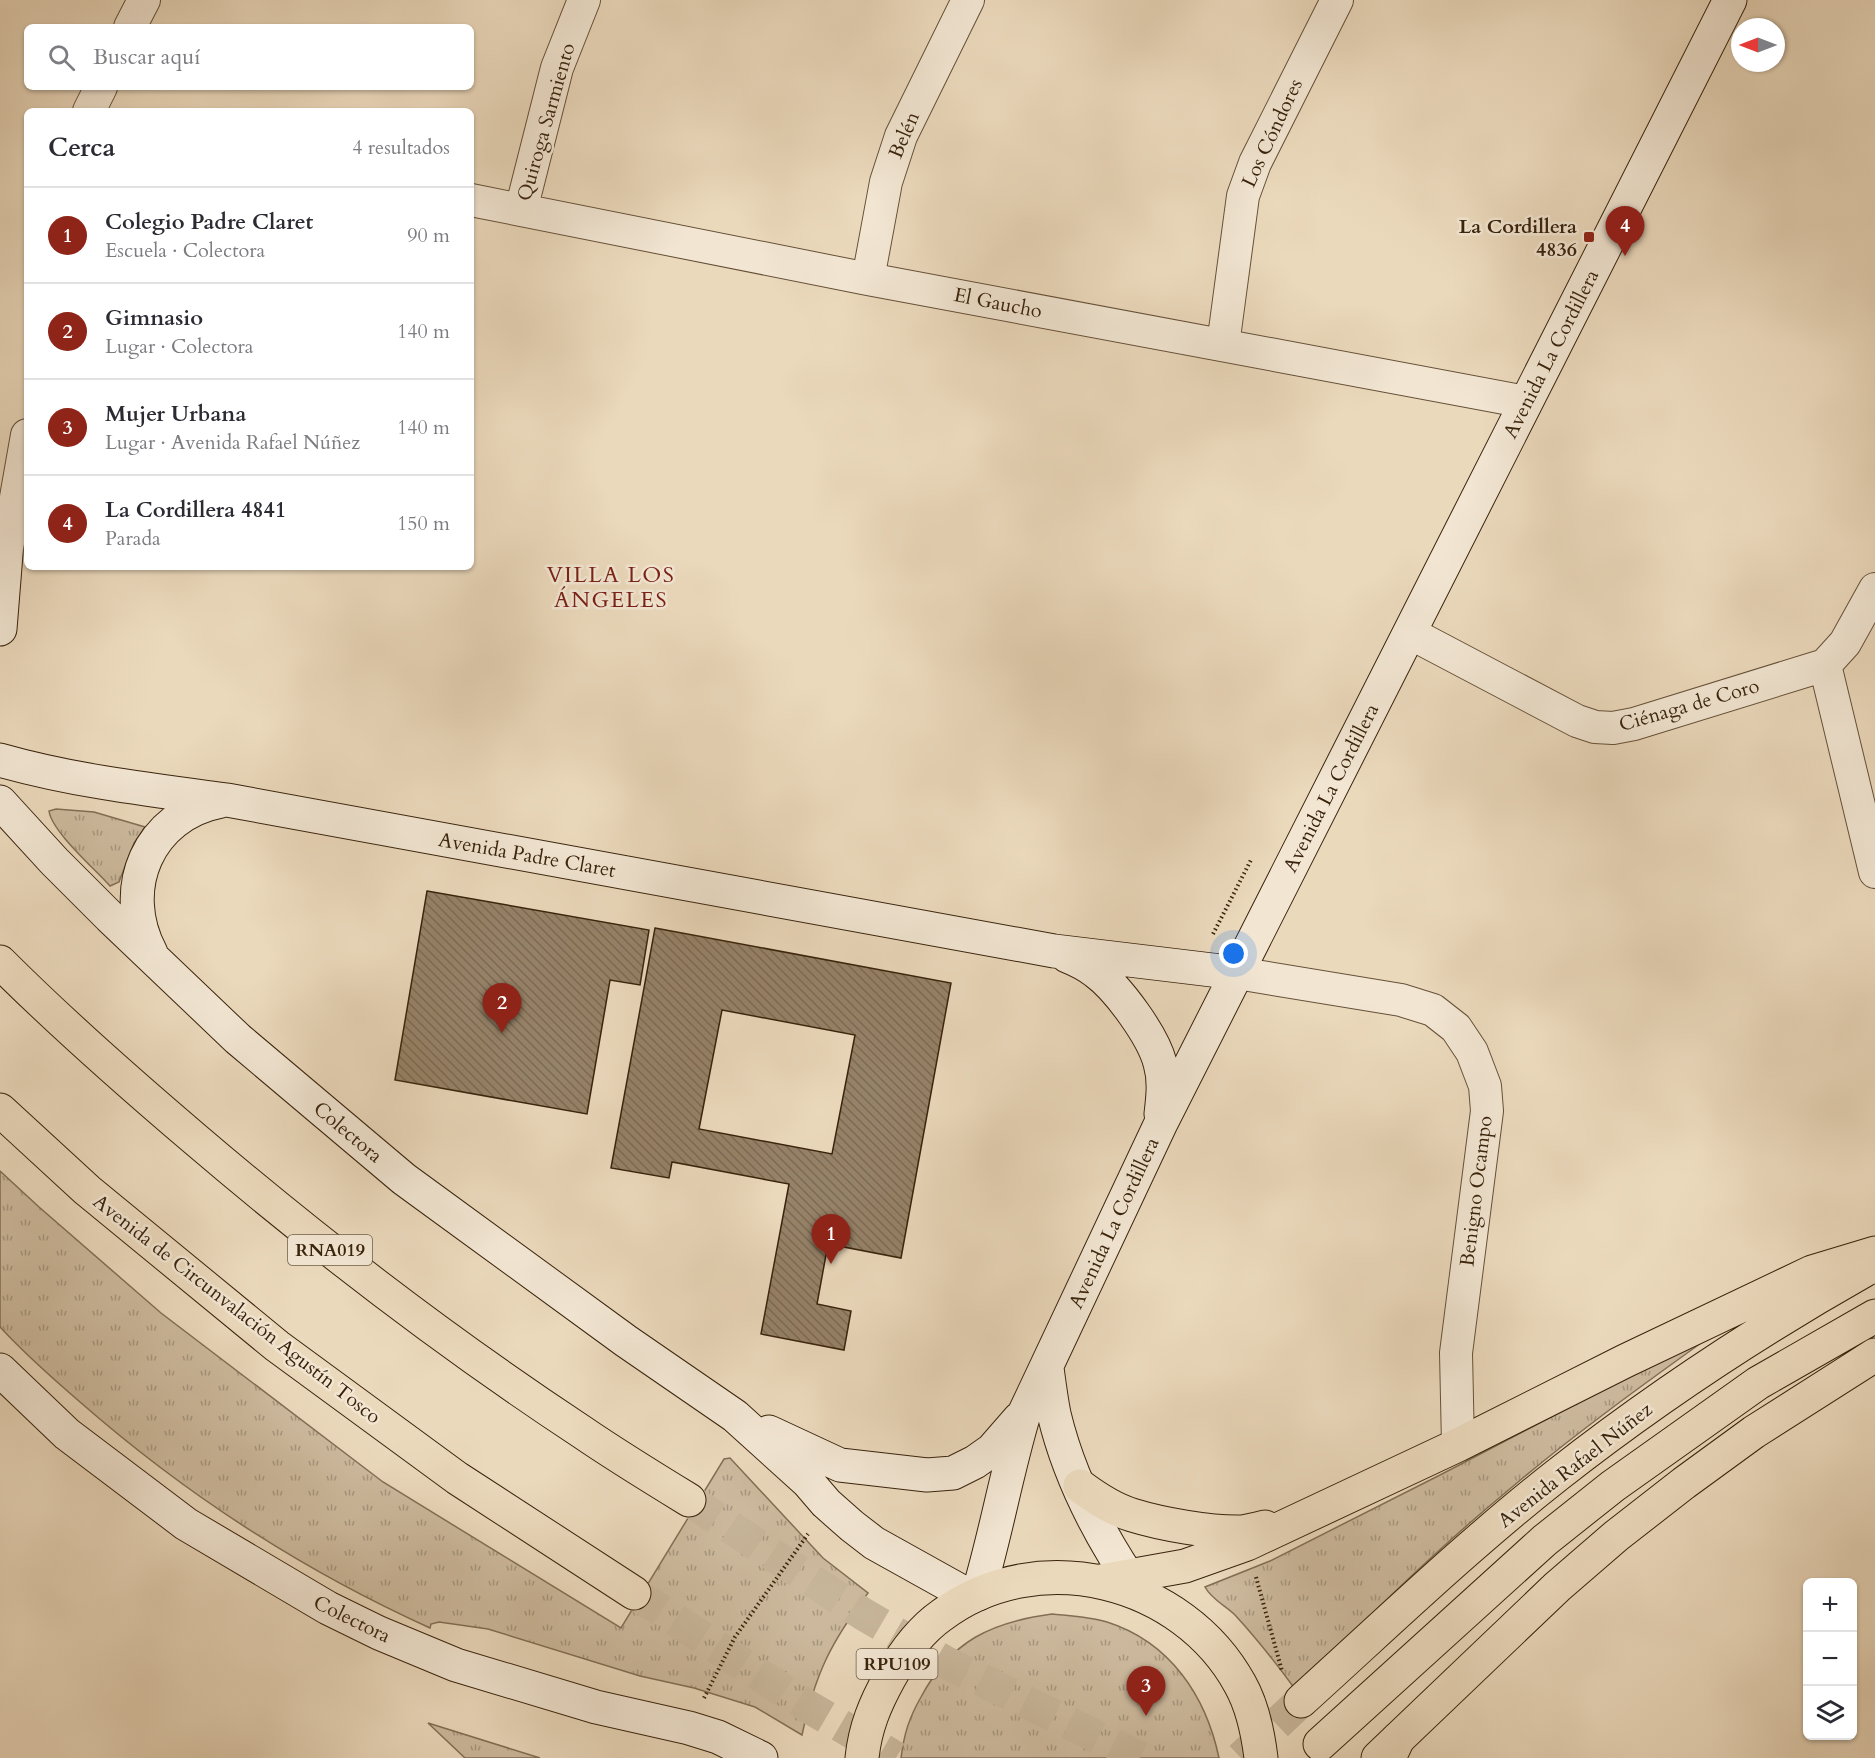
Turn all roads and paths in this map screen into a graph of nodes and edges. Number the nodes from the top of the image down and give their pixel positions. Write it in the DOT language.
graph roads {
  1 [pos="144,0"];
  2 [pos="584,0"];
  3 [pos="969,0"];
  4 [pos="1337,0"];
  5 [pos="1730,0"];
  6 [pos="132,24"];
  7 [pos="99,90"];
  8 [pos="90,108"];
  9 [pos="474,201"];
  10 [pos="521,210"];
  11 [pos="868,279"];
  12 [pos="1223,345"];
  13 [pos="1526,402"];
  14 [pos="24,449"];
  15 [pos="3,547"];
  16 [pos="1875,589"];
  17 [pos="0,629"];
  18 [pos="1410,633"];
  19 [pos="1825,665"];
  20 [pos="0,760"];
  21 [pos="227,800"];
  22 [pos="0,802"];
  23 [pos="1875,872"];
  24 [pos="1054,951"];
  25 [pos="0,962"];
  26 [pos="157,963"];
  27 [pos="1237,973"];
  28 [pos="0,1110"];
  29 [pos="1161,1123"];
  30 [pos="1875,1253"];
  31 [pos="1875,1264"];
  32 [pos="1875,1316"];
  33 [pos="1875,1355"];
  34 [pos="1047,1368"];
  35 [pos="0,1370"];
  36 [pos="1024,1414"];
  37 [pos="735,1416"];
  38 [pos="1458,1445"];
  39 [pos="1080,1486"];
  40 [pos="689,1500"];
  41 [pos="826,1503"];
  42 [pos="1299,1520"];
  43 [pos="1247,1544"];
  44 [pos="1123,1584"];
  45 [pos="634,1593"];
  46 [pos="975,1595"];
  47 [pos="1282,1671"];
  48 [pos="1301,1701"];
  49 [pos="689,1728"];
  50 [pos="1320,1744"];
  51 [pos="1388,1752"];
  52 [pos="761,1758"];
  53 [pos="862,1758"];
  54 [pos="1261,1758"];
  1 -- 6 [label="street"];
  2 -- 10 [label="street, Quiroga Sarmiento"];
  3 -- 11 [label="street, Belén"];
  4 -- 12 [label="street, Los Cóndores"];
  5 -- 13 [label="main road, Avenida La Cordillera"];
  7 -- 8 [label="street"];
  9 -- 10 [label="street, El Gaucho"];
  10 -- 11 [label="street, El Gaucho"];
  11 -- 12 [label="street, El Gaucho"];
  12 -- 13 [label="street, El Gaucho"];
  13 -- 18 [label="main road, Avenida La Cordillera"];
  14 -- 15 [label="street"];
  15 -- 17 [label="main road"];
  16 -- 19 [label="street"];
  18 -- 19 [label="street, Ciénaga de Coro"];
  18 -- 27 [label="main road, Avenida La Cordillera"];
  19 -- 23 [label="street"];
  20 -- 21 [label="main road, Avenida Padre Claret"];
  21 -- 24 [label="main road, Avenida Padre Claret"];
  21 -- 26 [label="main road"];
  22 -- 26 [label="main road, Colectora"];
  24 -- 27 [label="main road, Avenida Padre Claret"];
  24 -- 29 [label="main road, Avenida Padre Claret"];
  25 -- 40 [label="main road, RNA019"];
  26 -- 37 [label="main road, Colectora"];
  27 -- 29 [label="main road, Avenida La Cordillera"];
  27 -- 38 [label="street, Benigno Ocampo"];
  28 -- 45 [label="main road, Avenida de Circunvalación Agustín Tosco"];
  29 -- 34 [label="main road, Avenida La Cordillera"];
  30 -- 38 [label="main road"];
  31 -- 48 [label="main road, Avenida Rafael Núñez"];
  32 -- 50 [label="main road, Avenida Rafael Núñez"];
  33 -- 51 [label="main road"];
  34 -- 36 [label="main road, Avenida La Cordillera"];
  34 -- 39 [label="main road"];
  35 -- 49 [label="main road, Colectora"];
  36 -- 37 [label="main road"];
  36 -- 46 [label="main road, Avenida La Cordillera"];
  37 -- 41 [label="main road"];
  38 -- 42 [label="main road"];
  39 -- 42 [label="main road"];
  39 -- 44 [label="main road"];
  41 -- 46 [label="main road"];
  41 -- 49 [label="path"];
  42 -- 43 [label="main road"];
  43 -- 44 [label="main road"];
  43 -- 47 [label="path"];
  44 -- 46 [label="main road, RPU109"];
  44 -- 54 [label="main road, RPU109"];
  46 -- 53 [label="main road, RPU109"];
  49 -- 52 [label="main road, Colectora"];
}
